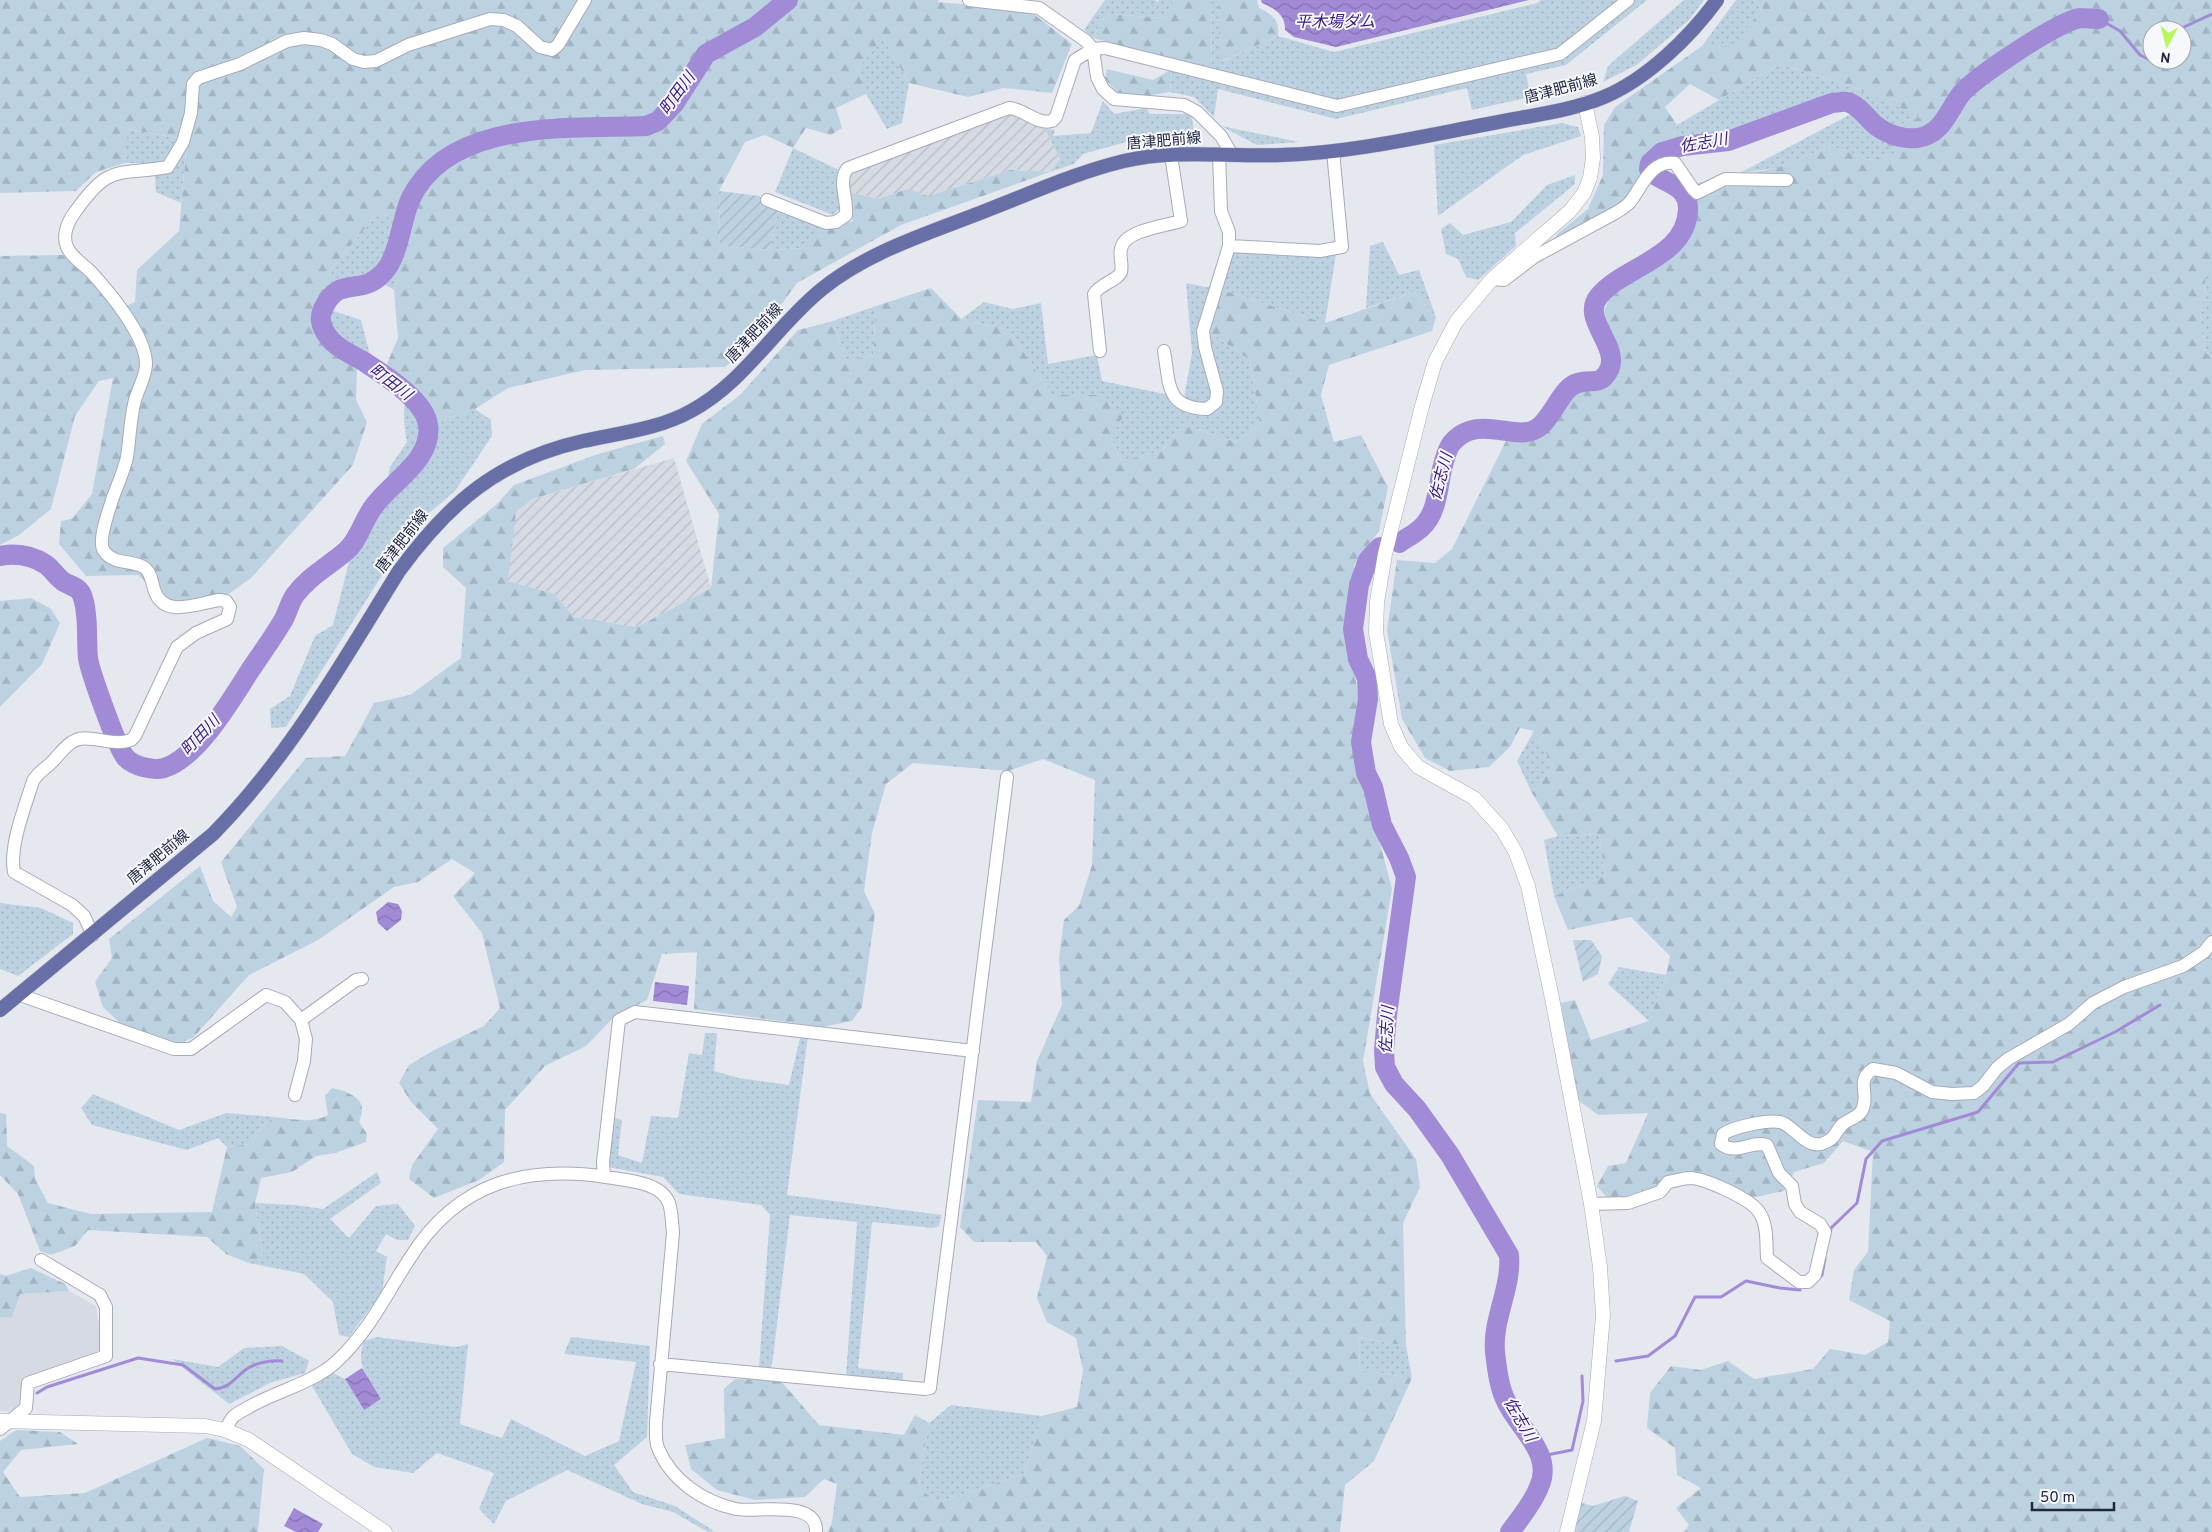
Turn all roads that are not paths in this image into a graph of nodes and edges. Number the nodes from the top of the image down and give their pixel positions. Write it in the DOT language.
graph roads {
  1 [pos="586,0"];
  2 [pos="969,0"];
  3 [pos="1628,0"];
  4 [pos="1717,0"];
  5 [pos="1093,49"];
  6 [pos="1585,103"];
  7 [pos="1334,151"];
  8 [pos="1225,153"];
  9 [pos="1172,155"];
  10 [pos="1786,180"];
  11 [pos="767,200"];
  12 [pos="1229,246"];
  13 [pos="1492,279"];
  14 [pos="1100,351"];
  15 [pos="1164,351"];
  16 [pos="1007,777"];
  17 [pos="93,935"];
  18 [pos="2212,942"];
  19 [pos="362,979"];
  20 [pos="20,995"];
  21 [pos="0,1010"];
  22 [pos="301,1020"];
  23 [pos="973,1051"];
  24 [pos="295,1095"];
  25 [pos="604,1177"];
  26 [pos="1591,1204"];
  27 [pos="41,1260"];
  28 [pos="660,1364"];
  29 [pos="4,1423"];
  30 [pos="225,1430"];
  31 [pos="385,1532"];
  32 [pos="816,1532"];
  33 [pos="1567,1532"];
  1 -- 17 [label="street"];
  2 -- 5 [label="street"];
  3 -- 5 [label="street"];
  4 -- 6 [label="main road, 唐津肥前線"];
  5 -- 8 [label="street"];
  5 -- 11 [label="street"];
  6 -- 7 [label="main road, 唐津肥前線"];
  6 -- 13 [label="street"];
  7 -- 8 [label="main road, 唐津肥前線"];
  7 -- 12 [label="street"];
  8 -- 9 [label="main road, 唐津肥前線"];
  8 -- 12 [label="street"];
  9 -- 14 [label="street"];
  9 -- 17 [label="main road, 唐津肥前線"];
  10 -- 13 [label="street"];
  12 -- 15 [label="street"];
  13 -- 26 [label="street"];
  16 -- 23 [label="street"];
  17 -- 20 [label="main road, 唐津肥前線"];
  18 -- 26 [label="street"];
  19 -- 22 [label="street"];
  20 -- 21 [label="main road, 唐津肥前線"];
  20 -- 22 [label="street"];
  22 -- 24 [label="street"];
  23 -- 25 [label="street"];
  23 -- 28 [label="street"];
  25 -- 28 [label="street"];
  25 -- 30 [label="street"];
  26 -- 33 [label="street"];
  27 -- 29 [label="street"];
  28 -- 32 [label="street"];
  29 -- 30 [label="street"];
  30 -- 31 [label="street"];
}
